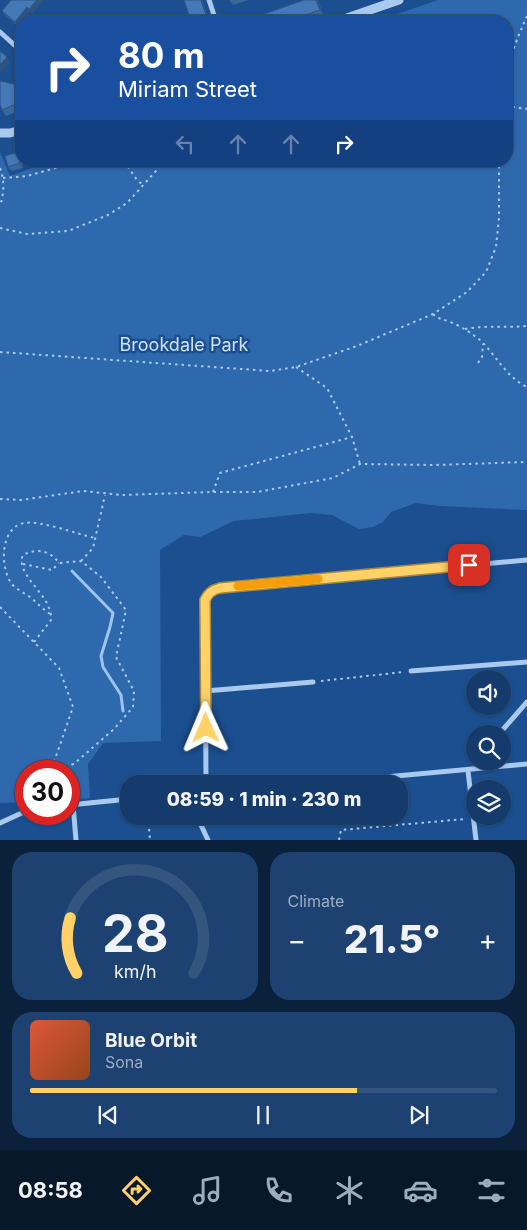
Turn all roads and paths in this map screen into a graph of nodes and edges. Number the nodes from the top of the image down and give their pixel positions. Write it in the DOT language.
graph roads {
  1 [pos="209,0"];
  2 [pos="399,0"];
  3 [pos="383,3"];
  4 [pos="214,15"];
  5 [pos="353,15"];
  6 [pos="527,16"];
  7 [pos="0,32"];
  8 [pos="15,46"];
  9 [pos="513,54"];
  10 [pos="513,107"];
  11 [pos="527,109"];
  12 [pos="15,132"];
  13 [pos="0,133"];
  14 [pos="59,167"];
  15 [pos="128,167"];
  16 [pos="160,167"];
  17 [pos="499,167"];
  18 [pos="0,168"];
  19 [pos="4,178"];
  20 [pos="143,185"];
  21 [pos="0,206"];
  22 [pos="0,228"];
  23 [pos="433,314"];
  24 [pos="527,326"];
  25 [pos="465,329"];
  26 [pos="483,344"];
  27 [pos="0,352"];
  28 [pos="478,363"];
  29 [pos="296,367"];
  30 [pos="527,387"];
  31 [pos="352,437"];
  32 [pos="527,462"];
  33 [pos="360,464"];
  34 [pos="213,492"];
  35 [pos="105,494"];
  36 [pos="1,500"];
  37 [pos="0,503"];
  38 [pos="95,538"];
  39 [pos="527,560"];
  40 [pos="81,561"];
  41 [pos="59,563"];
  42 [pos="22,564"];
  43 [pos="0,607"];
  44 [pos="50,614"];
  45 [pos="34,642"];
  46 [pos="527,662"];
  47 [pos="411,672"];
  48 [pos="313,682"];
  49 [pos="205,691"];
  50 [pos="527,702"];
  51 [pos="507,725"];
  52 [pos="55,760"];
  53 [pos="78,760"];
  54 [pos="527,764"];
  55 [pos="511,766"];
  56 [pos="468,770"];
  57 [pos="206,775"];
  58 [pos="408,775"];
  59 [pos="469,780"];
  60 [pos="120,801"];
  61 [pos="80,803"];
  62 [pos="15,816"];
  63 [pos="466,820"];
  64 [pos="0,822"];
  65 [pos="74,825"];
  66 [pos="149,825"];
  67 [pos="201,825"];
  68 [pos="473,825"];
  69 [pos="76,840"];
  70 [pos="150,840"];
  71 [pos="208,840"];
  72 [pos="339,840"];
  73 [pos="476,840"];
  1 -- 4 [label="street"];
  2 -- 3 [label="street"];
  3 -- 5 [label="street"];
  6 -- 9 [label="path"];
  7 -- 8 [label="street"];
  10 -- 11 [label="path"];
  12 -- 13 [label="street"];
  14 -- 19 [label="path"];
  15 -- 20 [label="path"];
  16 -- 20 [label="path"];
  17 -- 23 [label="path"];
  18 -- 19 [label="path"];
  19 -- 21 [label="path"];
  20 -- 22 [label="path"];
  23 -- 25 [label="path"];
  23 -- 29 [label="path"];
  24 -- 25 [label="path"];
  25 -- 26 [label="path"];
  26 -- 28 [label="path"];
  26 -- 30 [label="path"];
  27 -- 29 [label="path"];
  29 -- 31 [label="path"];
  31 -- 33 [label="path"];
  31 -- 34 [label="path"];
  32 -- 33 [label="path"];
  33 -- 34 [label="path"];
  34 -- 35 [label="path"];
  35 -- 36 [label="path"];
  35 -- 38 [label="path"];
  36 -- 37 [label="path"];
  38 -- 40 [label="path"];
  38 -- 44 [label="path"];
  39 -- 49 [label="street"];
  40 -- 41 [label="path"];
  40 -- 53 [label="path"];
  41 -- 42 [label="path"];
  41 -- 42 [label="path"];
  42 -- 44 [label="path"];
  43 -- 45 [label="path"];
  44 -- 45 [label="path"];
  45 -- 52 [label="path"];
  46 -- 47 [label="street"];
  47 -- 48 [label="path"];
  48 -- 49 [label="street"];
  49 -- 57 [label="street"];
  50 -- 51 [label="street"];
  54 -- 55 [label="street"];
  56 -- 58 [label="street"];
  56 -- 59 [label="street"];
  60 -- 61 [label="street"];
  62 -- 64 [label="street"];
  63 -- 72 [label="path"];
  65 -- 69 [label="street"];
  66 -- 70 [label="path"];
  67 -- 71 [label="street"];
  68 -- 73 [label="street"];
}
